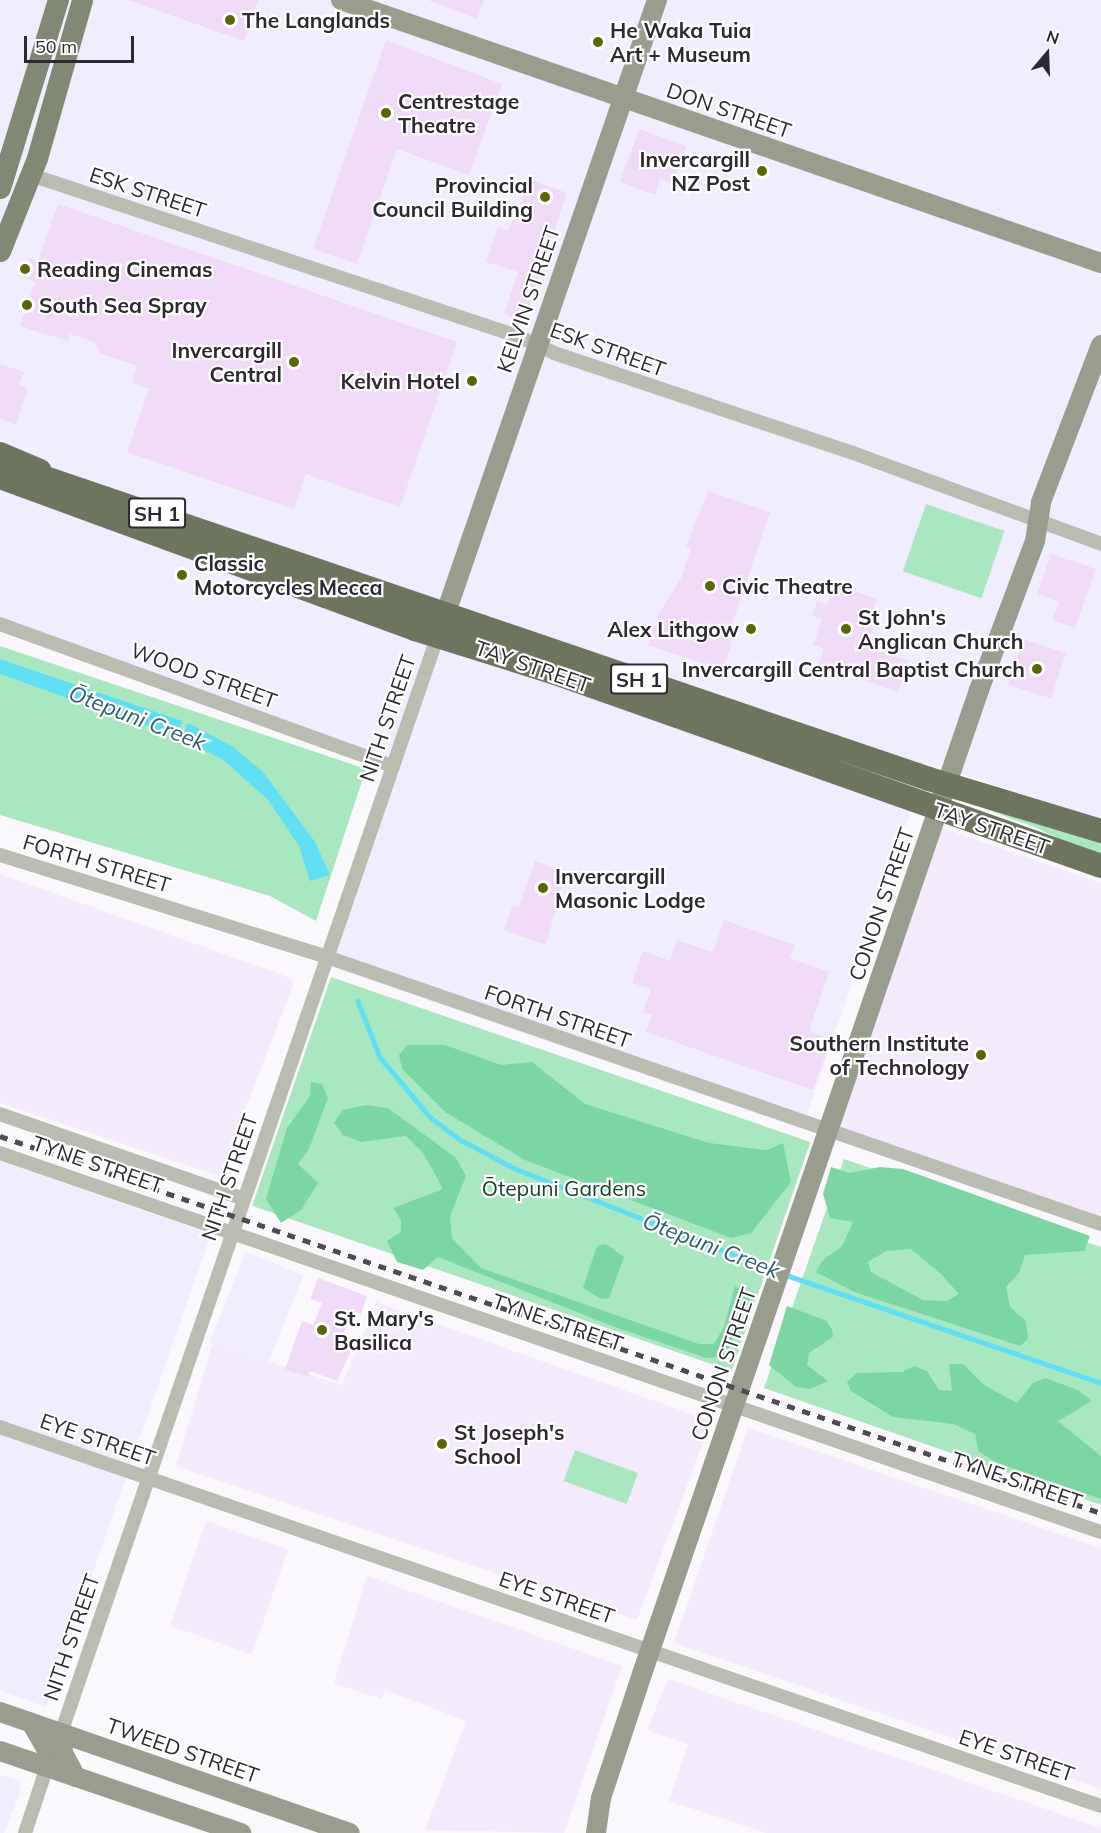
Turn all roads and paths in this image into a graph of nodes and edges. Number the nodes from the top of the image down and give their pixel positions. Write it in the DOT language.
graph roads {
  1 [pos="58,0"];
  2 [pos="82,0"];
  3 [pos="341,0"];
  4 [pos="657,0"];
  5 [pos="622,99"];
  6 [pos="31,175"];
  7 [pos="0,188"];
  8 [pos="0,251"];
  9 [pos="1101,263"];
  10 [pos="1101,345"];
  11 [pos="537,346"];
  12 [pos="0,454"];
  13 [pos="0,461"];
  14 [pos="0,477"];
  15 [pos="0,485"];
  16 [pos="73,495"];
  17 [pos="1038,522"];
  18 [pos="1101,544"];
  19 [pos="0,624"];
  20 [pos="442,624"];
  21 [pos="393,766"];
  22 [pos="947,785"];
  23 [pos="939,809"];
  24 [pos="1101,831"];
  25 [pos="0,855"];
  26 [pos="1101,866"];
  27 [pos="327,957"];
  28 [pos="0,1114"];
  29 [pos="829,1130"];
  30 [pos="0,1153"];
  31 [pos="244,1199"];
  32 [pos="1101,1224"];
  33 [pos="232,1232"];
  34 [pos="735,1404"];
  35 [pos="0,1427"];
  36 [pos="148,1478"];
  37 [pos="1101,1532"];
  38 [pos="650,1651"];
  39 [pos="0,1712"];
  40 [pos="32,1724"];
  41 [pos="61,1733"];
  42 [pos="0,1751"];
  43 [pos="47,1767"];
  44 [pos="76,1777"];
  45 [pos="601,1798"];
  46 [pos="1101,1806"];
  47 [pos="308,1826"];
  48 [pos="25,1833"];
  49 [pos="241,1833"];
  50 [pos="350,1833"];
  51 [pos="583,1833"];
  52 [pos="596,1833"];
  1 -- 7 [label="main road"];
  2 -- 6 [label="main road"];
  3 -- 5 [label="street, DON STREET"];
  4 -- 5 [label="street, KELVIN STREET"];
  5 -- 9 [label="street, DON STREET"];
  5 -- 11 [label="street, KELVIN STREET"];
  6 -- 8 [label="main road"];
  6 -- 11 [label="street, ESK STREET"];
  10 -- 17 [label="street, CONON STREET"];
  11 -- 17 [label="street, ESK STREET"];
  11 -- 20 [label="street, KELVIN STREET"];
  12 -- 16 [label="highway"];
  13 -- 16 [label="highway, TAY STREET / SH 1"];
  14 -- 16 [label="highway, TAY STREET / SH 1"];
  15 -- 16 [label="highway"];
  16 -- 20 [label="highway, TAY STREET / SH 1"];
  17 -- 18 [label="street, ESK STREET"];
  17 -- 22 [label="street, CONON STREET"];
  19 -- 21 [label="street, WOOD STREET"];
  20 -- 21 [label="street, NITH STREET"];
  20 -- 22 [label="highway, TAY STREET / SH 1"];
  20 -- 23 [label="highway, TAY STREET / SH 1"];
  21 -- 27 [label="street, NITH STREET"];
  22 -- 23 [label="street, CONON STREET"];
  22 -- 24 [label="highway, TAY STREET / SH 1"];
  23 -- 26 [label="highway, TAY STREET / SH 1"];
  23 -- 29 [label="street, CONON STREET"];
  25 -- 27 [label="street, FORTH STREET"];
  27 -- 29 [label="street, FORTH STREET"];
  27 -- 31 [label="street, NITH STREET"];
  28 -- 31 [label="street, TYNE STREET"];
  29 -- 32 [label="street, FORTH STREET"];
  29 -- 34 [label="street, CONON STREET"];
  30 -- 33 [label="street, TYNE STREET"];
  31 -- 33 [label="street, NITH STREET"];
  33 -- 34 [label="street, TYNE STREET"];
  33 -- 36 [label="street, NITH STREET"];
  34 -- 37 [label="street, TYNE STREET"];
  34 -- 38 [label="street, CONON STREET"];
  35 -- 36 [label="street, EYE STREET"];
  36 -- 38 [label="street, EYE STREET"];
  36 -- 41 [label="street, NITH STREET"];
  38 -- 45 [label="street, CONON STREET"];
  38 -- 46 [label="street, EYE STREET"];
  39 -- 40 [label="street, TWEED STREET"];
  40 -- 41 [label="street, TWEED STREET"];
  40 -- 43 [label="street"];
  41 -- 44 [label="street"];
  41 -- 47 [label="street, TWEED STREET"];
  42 -- 43 [label="street"];
  43 -- 44 [label="street"];
  43 -- 48 [label="street"];
  44 -- 49 [label="street"];
  45 -- 51 [label="street"];
  45 -- 52 [label="street, CONON STREET"];
  47 -- 50 [label="street, TWEED STREET"];
}
